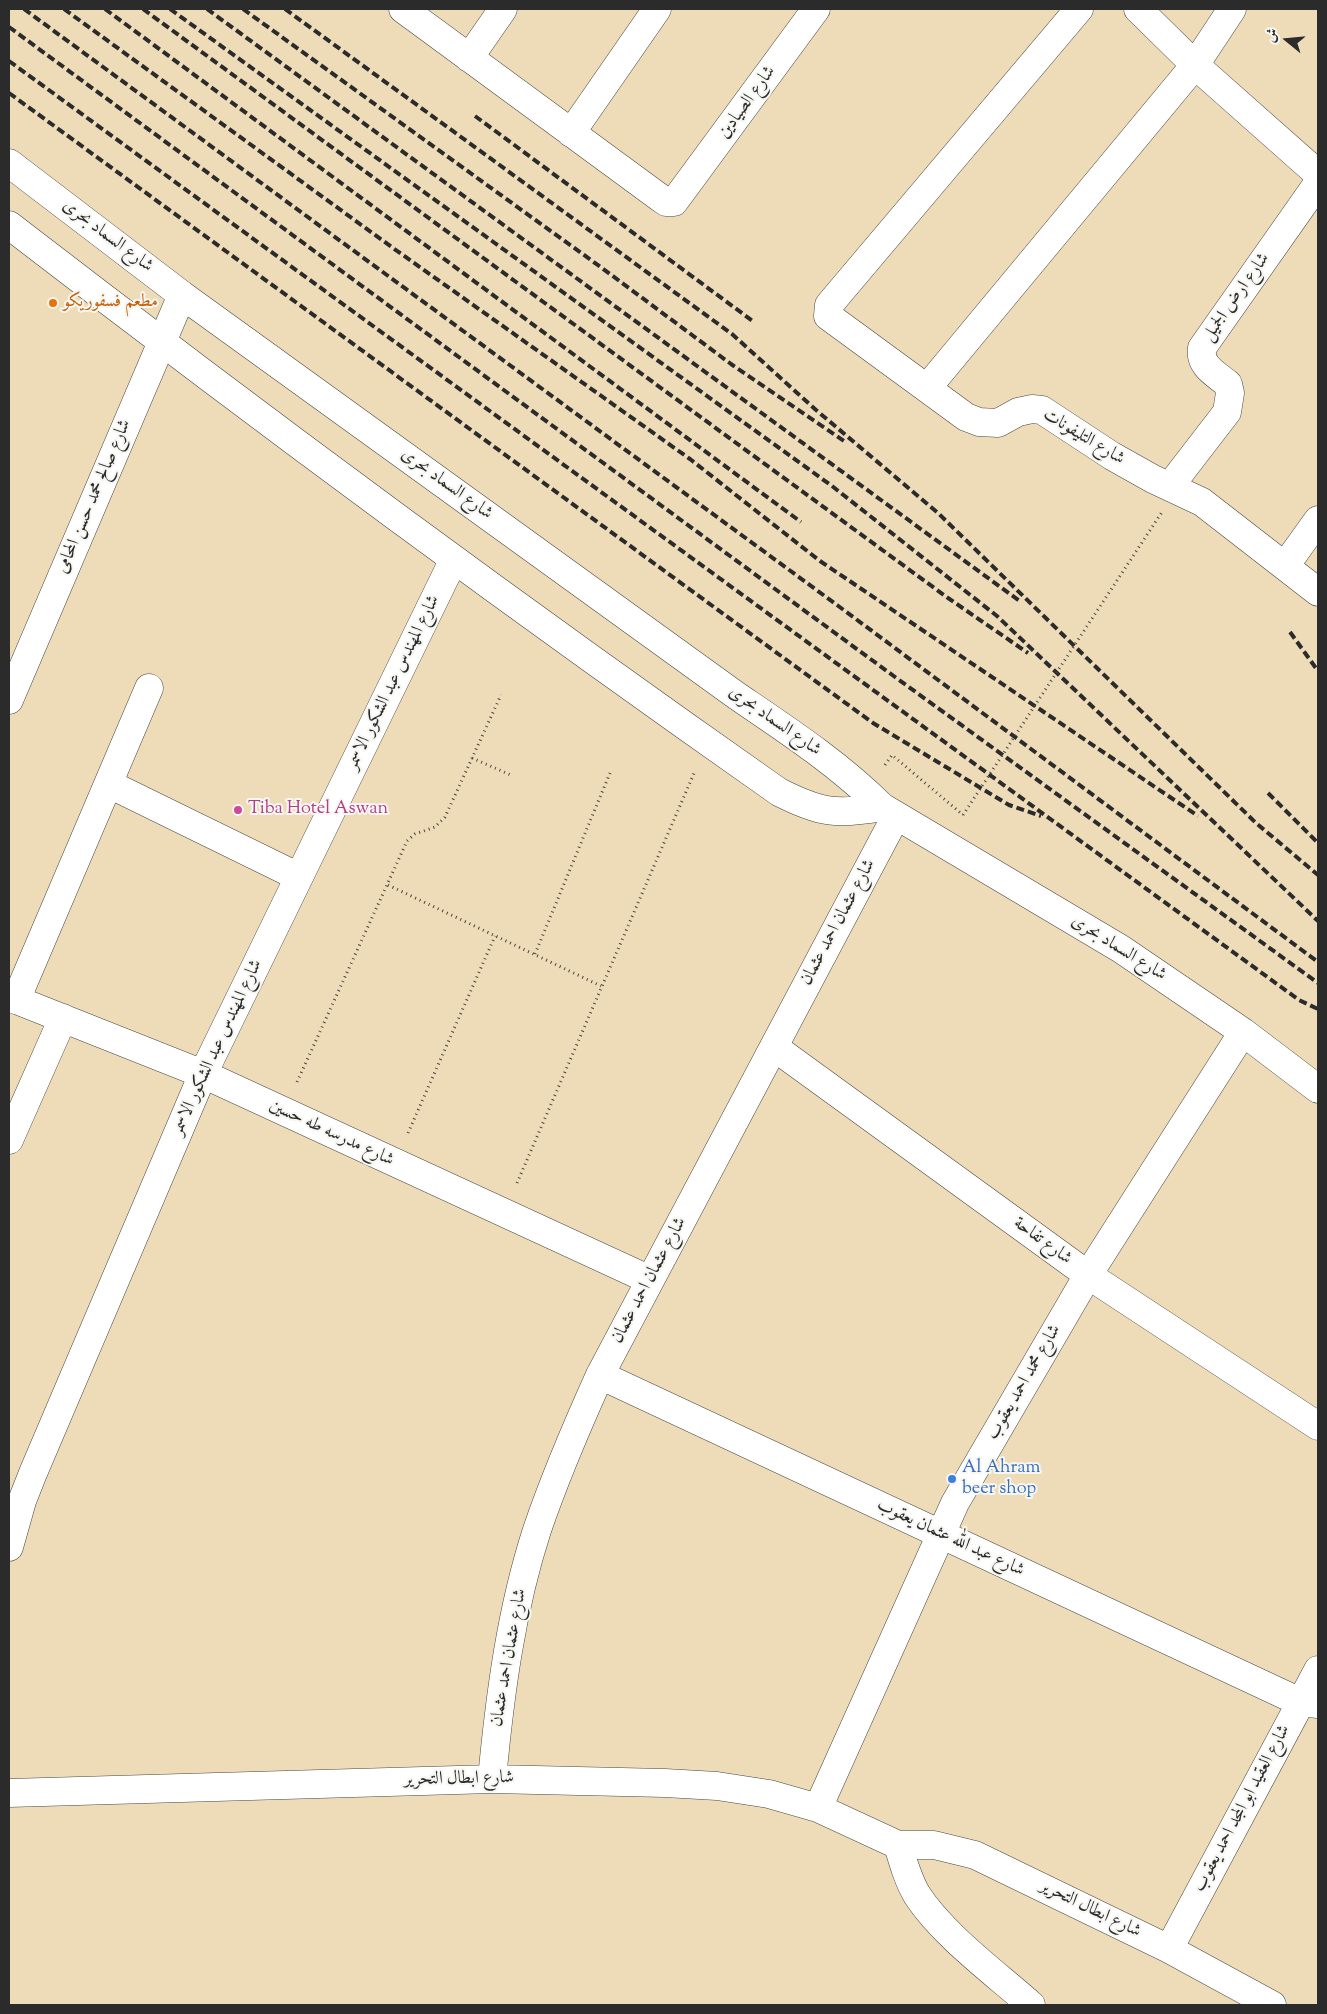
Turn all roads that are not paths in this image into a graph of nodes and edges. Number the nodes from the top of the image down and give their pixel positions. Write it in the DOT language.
graph roads {
  1 [pos="403,9"];
  2 [pos="503,9"];
  3 [pos="657,9"];
  4 [pos="816,9"];
  5 [pos="1079,9"];
  6 [pos="1138,9"];
  7 [pos="1232,9"];
  8 [pos="469,58"];
  9 [pos="1195,65"];
  10 [pos="571,134"];
  11 [pos="9,163"];
  12 [pos="1318,174"];
  13 [pos="1318,183"];
  14 [pos="9,225"];
  15 [pos="182,295"];
  16 [pos="162,343"];
  17 [pos="927,388"];
  18 [pos="1170,486"];
  19 [pos="1318,520"];
  20 [pos="454,559"];
  21 [pos="1285,566"];
  22 [pos="1318,592"];
  23 [pos="149,688"];
  24 [pos="9,700"];
  25 [pos="108,784"];
  26 [pos="889,811"];
  27 [pos="299,877"];
  28 [pos="12,998"];
  29 [pos="63,1018"];
  30 [pos="1243,1032"];
  31 [pos="774,1048"];
  32 [pos="203,1074"];
  33 [pos="1318,1089"];
  34 [pos="9,1140"];
  35 [pos="1088,1275"];
  36 [pos="650,1280"];
  37 [pos="600,1375"];
  38 [pos="1318,1426"];
  39 [pos="15,1499"];
  40 [pos="940,1535"];
  41 [pos="9,1547"];
  42 [pos="1318,1670"];
  43 [pos="1309,1703"];
  44 [pos="492,1778"];
  45 [pos="9,1793"];
  46 [pos="818,1808"];
  47 [pos="898,1845"];
  48 [pos="1169,1949"];
  49 [pos="1032,2005"];
  50 [pos="1270,2005"];
  1 -- 8 [label="street"];
  2 -- 8 [label="street"];
  3 -- 10 [label="street"];
  4 -- 10 [label="street, شارع الصيادين"];
  5 -- 17 [label="street, شارع التليفونات"];
  6 -- 9 [label="street"];
  7 -- 9 [label="street"];
  8 -- 10 [label="street"];
  9 -- 12 [label="street"];
  9 -- 17 [label="street"];
  11 -- 15 [label="street, شارع السماد بحرى"];
  13 -- 18 [label="street, شارع ارض الجميل"];
  14 -- 16 [label="street"];
  15 -- 16 [label="street, شارع صالح محمد حسن المحامى"];
  15 -- 26 [label="street, شارع السماد بحرى"];
  16 -- 20 [label="street"];
  16 -- 24 [label="street, شارع صالح محمد حسن المحامى"];
  17 -- 18 [label="street, شارع التليفونات"];
  18 -- 21 [label="street, شارع التليفونات"];
  19 -- 21 [label="street"];
  20 -- 26 [label="street"];
  20 -- 27 [label="street, شارع المهندس عبد الشكور الاسمر"];
  21 -- 22 [label="street, شارع التليفونات"];
  23 -- 25 [label="street"];
  25 -- 27 [label="street"];
  25 -- 28 [label="street"];
  26 -- 30 [label="street, شارع السماد بحرى"];
  26 -- 31 [label="street, شارع عثمان احمد عثمان"];
  27 -- 32 [label="street, شارع المهندس عبد الشكور الاسمر"];
  28 -- 29 [label="street, شارع مدرسه طه حسين"];
  29 -- 32 [label="street, شارع مدرسه طه حسين"];
  29 -- 34 [label="street"];
  30 -- 33 [label="street, شارع السماد بحرى"];
  30 -- 35 [label="street, شارع محمد احمد يعقوب"];
  31 -- 35 [label="street, شارع تفاحة"];
  31 -- 36 [label="street, شارع عثمان احمد عثمان"];
  32 -- 36 [label="street, شارع مدرسه طه حسين"];
  32 -- 39 [label="street, شارع المهندس عبد الشكور الاسمر"];
  35 -- 38 [label="street, شارع تفاحة"];
  35 -- 40 [label="street, شارع محمد احمد يعقوب"];
  36 -- 37 [label="street, شارع عثمان احمد عثمان"];
  37 -- 40 [label="street, شارع عبد الله عثمان يعقوب"];
  37 -- 44 [label="street, شارع عثمان احمد عثمان"];
  39 -- 41 [label="street, شارع المهندس عبد الشكور الاسمر"];
  40 -- 43 [label="street, شارع عبد الله عثمان يعقوب"];
  40 -- 46 [label="street, شارع محمد احمد يعقوب"];
  42 -- 43 [label="street, شارع العقيد ابو المجد احمد يعقوب"];
  43 -- 48 [label="street, شارع العقيد ابو المجد احمد يعقوب"];
  44 -- 45 [label="street, شارع ابطال التحرير"];
  44 -- 46 [label="street, شارع ابطال التحرير"];
  46 -- 47 [label="street, شارع ابطال التحرير"];
  47 -- 48 [label="street, شارع ابطال التحرير"];
  47 -- 49 [label="street"];
  48 -- 50 [label="street, شارع ابطال التحرير"];
}
